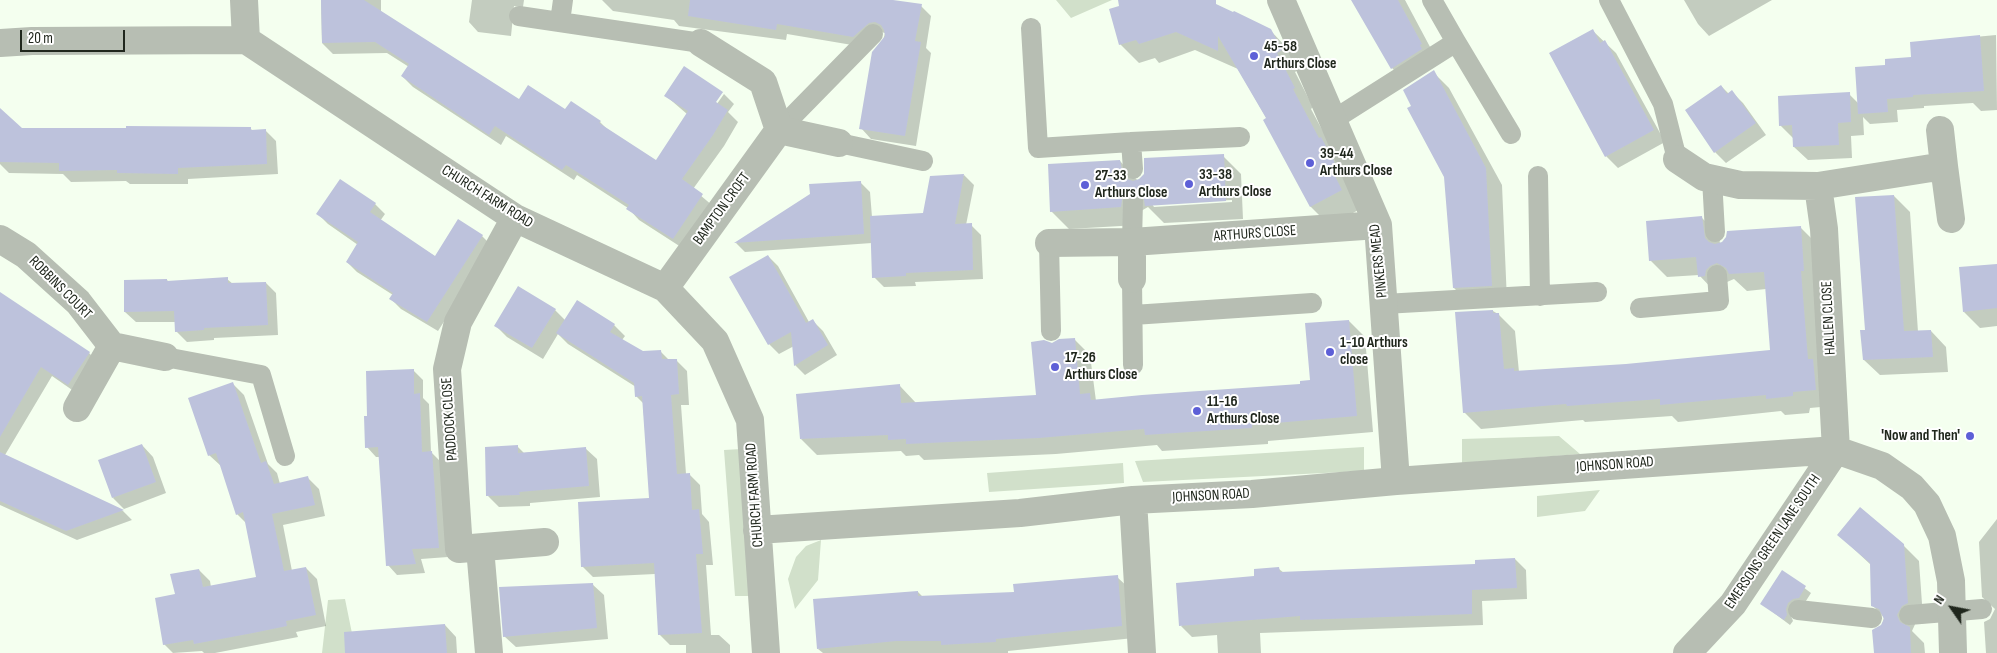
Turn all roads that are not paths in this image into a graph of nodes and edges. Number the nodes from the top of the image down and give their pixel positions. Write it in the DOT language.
graph roads {
  1 [pos="244,0"];
  2 [pos="564,0"];
  3 [pos="1281,0"];
  4 [pos="1432,0"];
  5 [pos="1609,0"];
  6 [pos="519,16"];
  7 [pos="560,22"];
  8 [pos="1031,28"];
  9 [pos="873,34"];
  10 [pos="246,40"];
  11 [pos="1456,42"];
  12 [pos="0,43"];
  13 [pos="701,43"];
  14 [pos="1333,120"];
  15 [pos="779,130"];
  16 [pos="1940,130"];
  17 [pos="1511,134"];
  18 [pos="1240,137"];
  19 [pos="1131,142"];
  20 [pos="839,143"];
  21 [pos="1677,159"];
  22 [pos="923,161"];
  23 [pos="1944,166"];
  24 [pos="1133,169"];
  25 [pos="1538,176"];
  26 [pos="1712,179"];
  27 [pos="1818,186"];
  28 [pos="1133,200"];
  29 [pos="515,218"];
  30 [pos="1952,219"];
  31 [pos="1378,225"];
  32 [pos="1715,232"];
  33 [pos="0,239"];
  34 [pos="1132,242"];
  35 [pos="1049,243"];
  36 [pos="1717,275"];
  37 [pos="1132,279"];
  38 [pos="665,288"];
  39 [pos="1597,292"];
  40 [pos="1540,296"];
  41 [pos="1312,304"];
  42 [pos="1384,304"];
  43 [pos="1640,308"];
  44 [pos="1133,315"];
  45 [pos="1051,331"];
  46 [pos="112,346"];
  47 [pos="165,357"];
  48 [pos="1133,365"];
  49 [pos="78,408"];
  50 [pos="1836,450"];
  51 [pos="286,456"];
  52 [pos="1396,480"];
  53 [pos="1133,500"];
  54 [pos="757,530"];
  55 [pos="545,542"];
  56 [pos="480,548"];
  57 [pos="1982,609"];
  58 [pos="1798,610"];
  59 [pos="1953,612"];
  60 [pos="1909,615"];
  61 [pos="1872,618"];
  62 [pos="489,653"];
  63 [pos="766,653"];
  64 [pos="1142,653"];
  65 [pos="1686,653"];
  66 [pos="1954,653"];
  1 -- 10 [label="street"];
  2 -- 7 [label="lane"];
  3 -- 14 [label="street, PINKERS MEAD"];
  4 -- 11 [label="lane"];
  5 -- 21 [label="lane"];
  6 -- 7 [label="lane"];
  7 -- 13 [label="lane"];
  8 -- 19 [label="lane"];
  9 -- 15 [label="lane"];
  10 -- 12 [label="street"];
  10 -- 29 [label="street, CHURCH FARM ROAD"];
  11 -- 14 [label="lane"];
  11 -- 17 [label="lane"];
  13 -- 15 [label="street"];
  14 -- 31 [label="street, PINKERS MEAD"];
  15 -- 20 [label="street"];
  15 -- 38 [label="street, BAMPTON CROFT"];
  16 -- 23 [label="street"];
  18 -- 19 [label="lane"];
  19 -- 24 [label="lane"];
  20 -- 22 [label="lane"];
  21 -- 26 [label="street"];
  23 -- 27 [label="street"];
  23 -- 30 [label="street"];
  25 -- 40 [label="lane"];
  26 -- 27 [label="street"];
  26 -- 32 [label="lane"];
  27 -- 50 [label="street, HALLEN CLOSE"];
  28 -- 34 [label="lane"];
  29 -- 38 [label="street, CHURCH FARM ROAD"];
  29 -- 56 [label="street, PADDOCK CLOSE"];
  31 -- 34 [label="street, ARTHURS CLOSE"];
  31 -- 42 [label="street, PINKERS MEAD"];
  33 -- 46 [label="street, ROBBINS COURT"];
  34 -- 35 [label="street, ARTHURS CLOSE"];
  34 -- 37 [label="street"];
  35 -- 45 [label="lane"];
  36 -- 43 [label="lane"];
  37 -- 44 [label="lane"];
  38 -- 54 [label="street, CHURCH FARM ROAD"];
  39 -- 40 [label="lane"];
  40 -- 42 [label="lane"];
  41 -- 44 [label="lane"];
  42 -- 52 [label="street, PINKERS MEAD"];
  44 -- 48 [label="lane"];
  46 -- 47 [label="street"];
  46 -- 49 [label="street"];
  47 -- 51 [label="lane"];
  50 -- 52 [label="street, JOHNSON ROAD"];
  50 -- 59 [label="street, JOHNSON ROAD"];
  50 -- 65 [label="street, EMERSONS GREEN LANE SOUTH"];
  52 -- 53 [label="street, JOHNSON ROAD"];
  53 -- 54 [label="street, JOHNSON ROAD"];
  53 -- 64 [label="street"];
  54 -- 63 [label="street, CHURCH FARM ROAD"];
  55 -- 56 [label="street, PADDOCK CLOSE"];
  56 -- 62 [label="street"];
  57 -- 59 [label="lane"];
  58 -- 61 [label="lane"];
  59 -- 60 [label="lane"];
  59 -- 66 [label="street, JOHNSON ROAD"];
}
